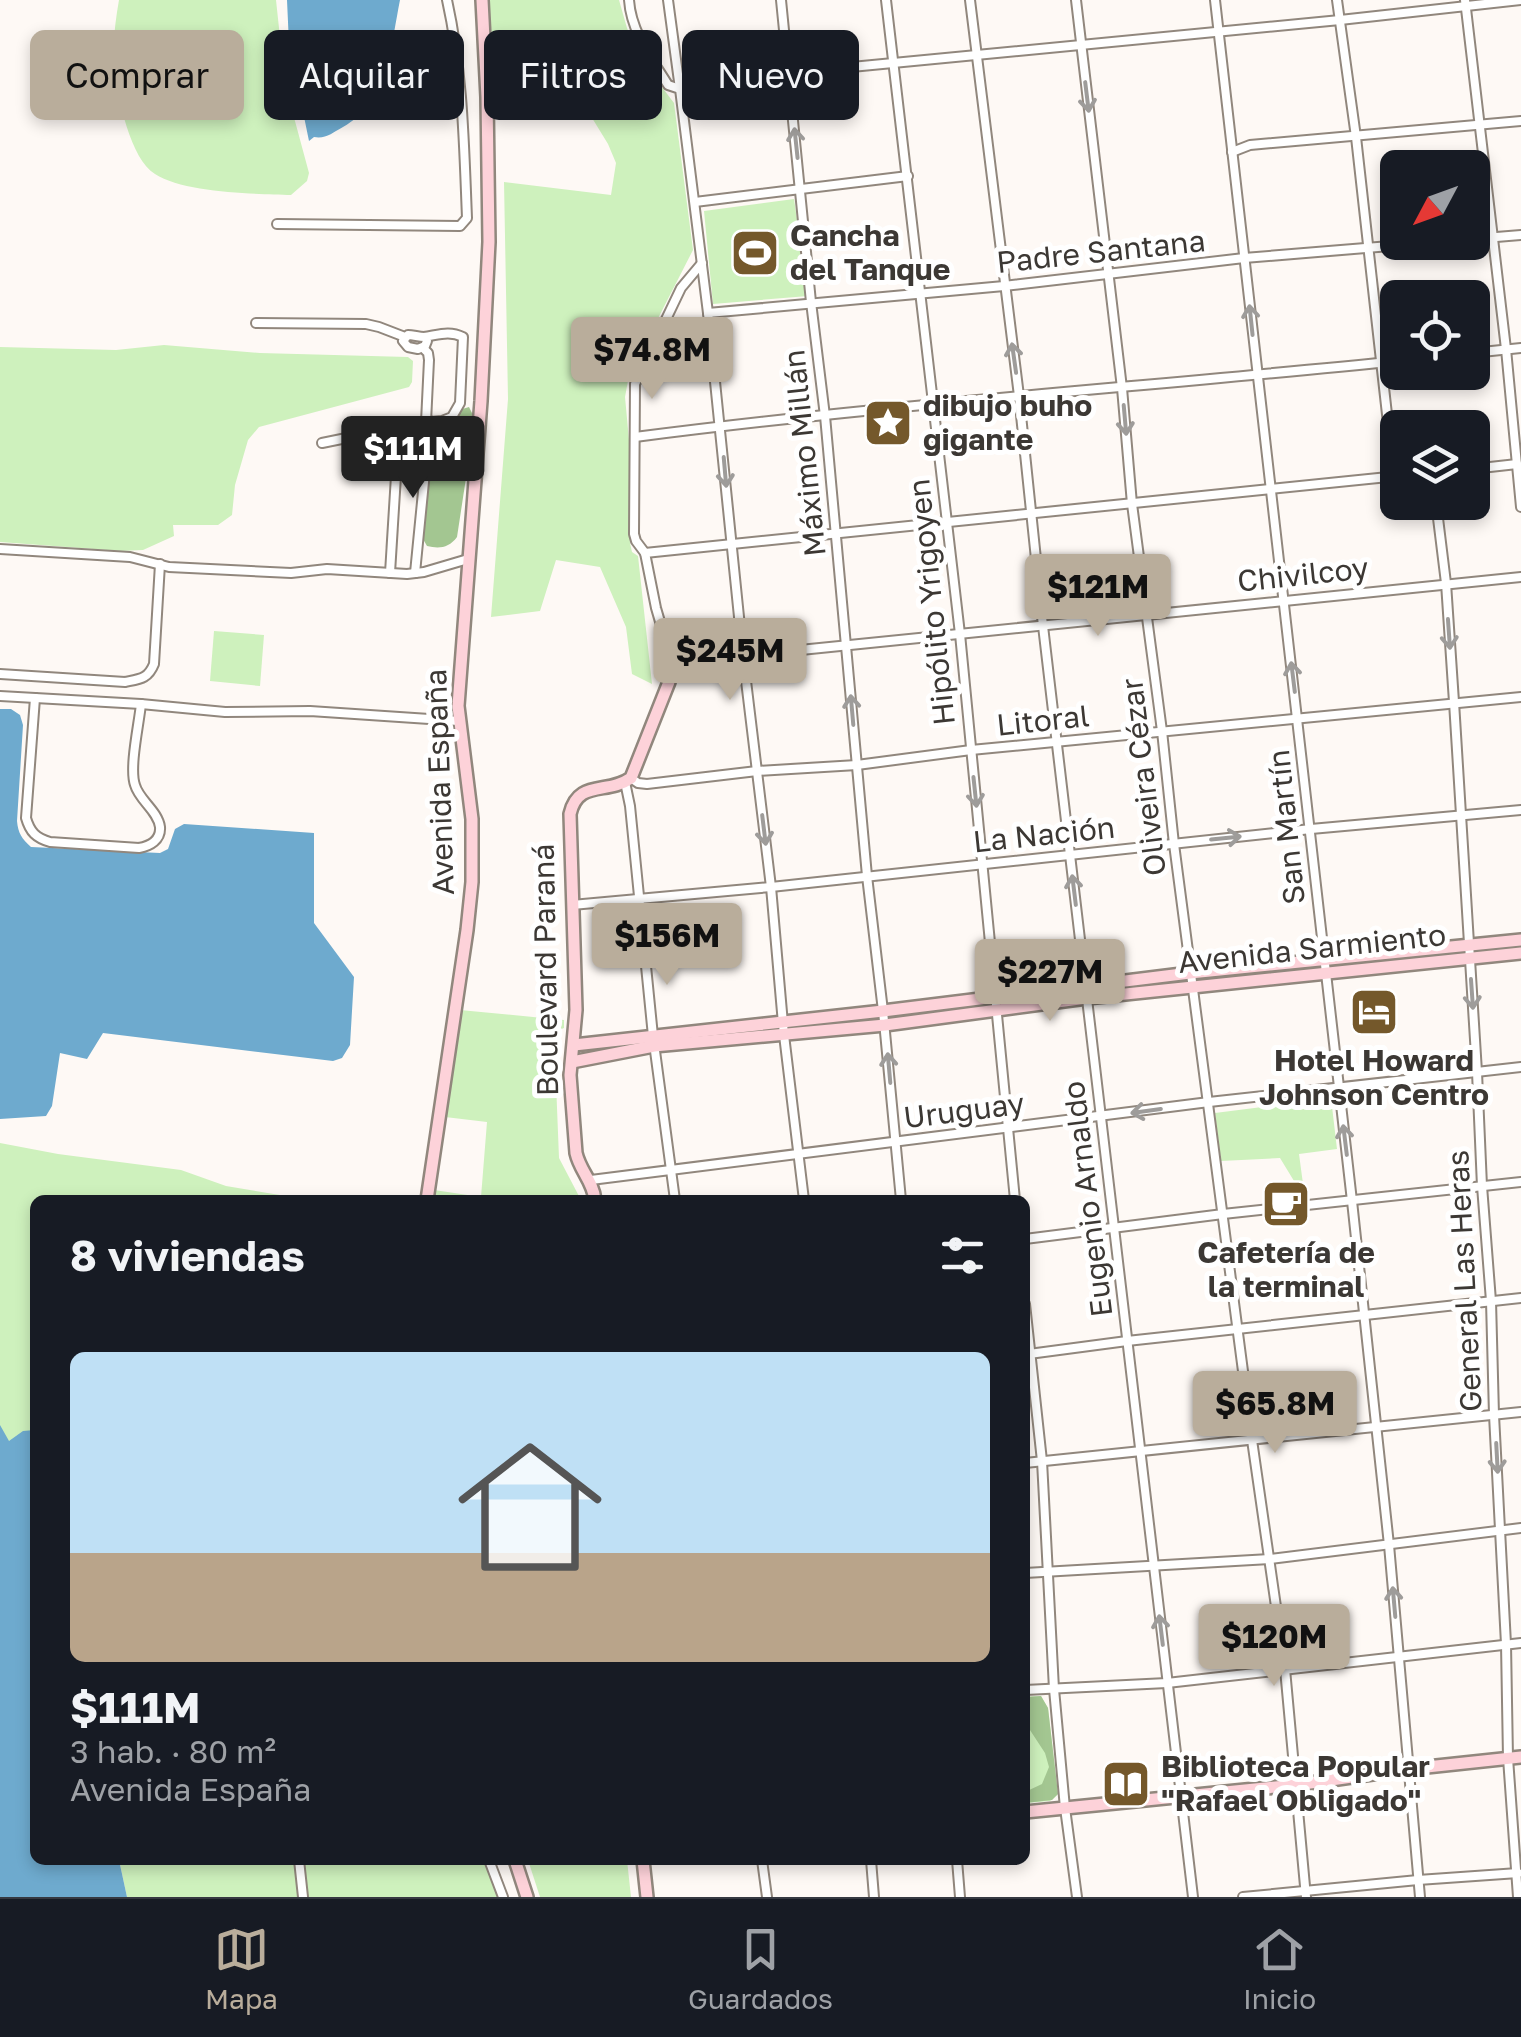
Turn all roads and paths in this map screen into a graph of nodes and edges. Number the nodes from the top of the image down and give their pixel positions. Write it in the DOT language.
graph roads {
  1 [pos="447,0"];
  2 [pos="482,0"];
  3 [pos="629,0"];
  4 [pos="668,0"];
  5 [pos="781,0"];
  6 [pos="886,0"];
  7 [pos="970,0"];
  8 [pos="1076,0"];
  9 [pos="1215,0"];
  10 [pos="1337,0"];
  11 [pos="1521,0"];
  12 [pos="1466,3"];
  13 [pos="1340,20"];
  14 [pos="784,30"];
  15 [pos="1218,32"];
  16 [pos="1080,44"];
  17 [pos="976,54"];
  18 [pos="893,62"];
  19 [pos="859,66"];
  20 [pos="680,88"];
  21 [pos="793,120"];
  22 [pos="1521,121"];
  23 [pos="1480,126"];
  24 [pos="1356,137"];
  25 [pos="1232,152"];
  26 [pos="908,176"];
  27 [pos="800,189"];
  28 [pos="695,202"];
  29 [pos="278,224"];
  30 [pos="1521,234"];
  31 [pos="1490,237"];
  32 [pos="1493,237"];
  33 [pos="1380,249"];
  34 [pos="1368,250"];
  35 [pos="1244,258"];
  36 [pos="702,263"];
  37 [pos="1109,273"];
  38 [pos="1004,286"];
  39 [pos="922,293"];
  40 [pos="811,302"];
  41 [pos="708,312"];
  42 [pos="256,323"];
  43 [pos="405,336"];
  44 [pos="425,337"];
  45 [pos="1380,346"];
  46 [pos="422,348"];
  47 [pos="1521,348"];
  48 [pos="1506,350"];
  49 [pos="1490,351"];
  50 [pos="1380,362"];
  51 [pos="1256,374"];
  52 [pos="1122,388"];
  53 [pos="1020,396"];
  54 [pos="932,405"];
  55 [pos="825,416"];
  56 [pos="428,422"];
  57 [pos="720,426"];
  58 [pos="399,427"];
  59 [pos="636,438"];
  60 [pos="322,443"];
  61 [pos="1519,464"];
  62 [pos="1490,466"];
  63 [pos="1380,479"];
  64 [pos="1270,489"];
  65 [pos="1132,504"];
  66 [pos="1521,507"];
  67 [pos="1030,514"];
  68 [pos="1438,520"];
  69 [pos="947,522"];
  70 [pos="836,534"];
  71 [pos="732,545"];
  72 [pos="0,549"];
  73 [pos="644,553"];
  74 [pos="468,559"];
  75 [pos="160,564"];
  76 [pos="390,573"];
  77 [pos="416,573"];
  78 [pos="1521,577"];
  79 [pos="1446,583"];
  80 [pos="1284,600"];
  81 [pos="1146,614"];
  82 [pos="1043,626"];
  83 [pos="960,634"];
  84 [pos="846,646"];
  85 [pos="742,656"];
  86 [pos="672,663"];
  87 [pos="0,674"];
  88 [pos="0,696"];
  89 [pos="1521,697"];
  90 [pos="35,698"];
  91 [pos="1454,702"];
  92 [pos="141,704"];
  93 [pos="1298,718"];
  94 [pos="458,721"];
  95 [pos="1162,732"];
  96 [pos="1057,742"];
  97 [pos="971,750"];
  98 [pos="857,764"];
  99 [pos="757,771"];
  100 [pos="628,780"];
  101 [pos="1521,810"];
  102 [pos="1462,815"];
  103 [pos="1311,829"];
  104 [pos="1174,844"];
  105 [pos="1070,856"];
  106 [pos="983,864"];
  107 [pos="867,876"];
  108 [pos="771,888"];
  109 [pos="640,900"];
  110 [pos="572,905"];
  111 [pos="1521,940"];
  112 [pos="1469,951"];
  113 [pos="1521,953"];
  114 [pos="1325,966"];
  115 [pos="1190,973"];
  116 [pos="1192,987"];
  117 [pos="1086,992"];
  118 [pos="995,1004"];
  119 [pos="883,1011"];
  120 [pos="784,1021"];
  121 [pos="885,1025"];
  122 [pos="784,1035"];
  123 [pos="654,1041"];
  124 [pos="574,1045"];
  125 [pos="572,1062"];
  126 [pos="1521,1067"];
  127 [pos="1477,1072"];
  128 [pos="1338,1087"];
  129 [pos="1209,1102"];
  130 [pos="1101,1117"];
  131 [pos="1008,1128"];
  132 [pos="896,1142"];
  133 [pos="800,1152"];
  134 [pos="671,1169"];
  135 [pos="591,1180"];
  136 [pos="1521,1182"];
  137 [pos="1482,1186"];
  138 [pos="428,1195"];
  139 [pos="594,1195"];
  140 [pos="675,1195"];
  141 [pos="804,1195"];
  142 [pos="901,1195"];
  143 [pos="1015,1195"];
  144 [pos="1352,1200"];
  145 [pos="1223,1214"];
  146 [pos="1114,1228"];
  147 [pos="1030,1238"];
  148 [pos="1521,1298"];
  149 [pos="1491,1301"];
  150 [pos="1364,1316"];
  151 [pos="1238,1331"];
  152 [pos="1127,1341"];
  153 [pos="1030,1354"];
  154 [pos="1030,1375"];
  155 [pos="1521,1412"];
  156 [pos="1494,1415"];
  157 [pos="1377,1428"];
  158 [pos="1252,1440"];
  159 [pos="1140,1451"];
  160 [pos="1042,1461"];
  161 [pos="1030,1462"];
  162 [pos="1521,1528"];
  163 [pos="1500,1530"];
  164 [pos="1389,1545"];
  165 [pos="1270,1559"];
  166 [pos="1154,1567"];
  167 [pos="1030,1572"];
  168 [pos="1049,1572"];
  169 [pos="1521,1643"];
  170 [pos="1506,1644"];
  171 [pos="1399,1656"];
  172 [pos="1285,1668"];
  173 [pos="1167,1682"];
  174 [pos="1054,1689"];
  175 [pos="1030,1690"];
  176 [pos="1515,1758"];
  177 [pos="1408,1769"];
  178 [pos="1296,1785"];
  179 [pos="1180,1796"];
  180 [pos="1065,1808"];
  181 [pos="1030,1812"];
  182 [pos="300,1865"];
  183 [pos="491,1865"];
  184 [pos="517,1865"];
  185 [pos="644,1865"];
  186 [pos="763,1865"];
  187 [pos="871,1865"];
  188 [pos="957,1865"];
  189 [pos="1519,1873"];
  190 [pos="1418,1880"];
  191 [pos="1305,1894"];
  192 [pos="303,1897"];
  193 [pos="503,1897"];
  194 [pos="527,1897"];
  195 [pos="647,1897"];
  196 [pos="767,1897"];
  197 [pos="874,1897"];
  198 [pos="960,1897"];
  199 [pos="1078,1897"];
  200 [pos="1193,1897"];
  201 [pos="1243,1897"];
  202 [pos="1420,1897"];
  203 [pos="1518,1897"];
  1 -- 29 [label="street"];
  2 -- 74 [label="main road, Avenida España"];
  3 -- 20 [label="street"];
  4 -- 20 [label="street"];
  5 -- 14 [label="street, Máximo Millán"];
  6 -- 18 [label="street, Hipólito Yrigoyen"];
  7 -- 17 [label="street, Eugenio Arnaldo"];
  8 -- 16 [label="street, Oliveira Cézar"];
  9 -- 15 [label="street, San Martín"];
  10 -- 13 [label="street"];
  11 -- 12 [label="street"];
  12 -- 13 [label="street"];
  12 -- 23 [label="street"];
  13 -- 15 [label="street"];
  13 -- 24 [label="street"];
  15 -- 16 [label="street"];
  15 -- 25 [label="street, San Martín"];
  16 -- 17 [label="street"];
  16 -- 37 [label="street, Oliveira Cézar, one-way"];
  17 -- 18 [label="street"];
  17 -- 38 [label="street, Eugenio Arnaldo"];
  18 -- 19 [label="street"];
  18 -- 26 [label="street, Hipólito Yrigoyen"];
  20 -- 28 [label="street"];
  27 -- 21 [label="street, Máximo Millán, one-way"];
  22 -- 23 [label="street"];
  23 -- 24 [label="street"];
  23 -- 32 [label="street"];
  24 -- 25 [label="street"];
  24 -- 34 [label="street"];
  25 -- 35 [label="street, San Martín"];
  26 -- 27 [label="street"];
  26 -- 39 [label="street, Hipólito Yrigoyen"];
  27 -- 28 [label="street"];
  27 -- 40 [label="street, Máximo Millán"];
  28 -- 36 [label="street"];
  30 -- 32 [label="street"];
  31 -- 32 [label="street"];
  32 -- 48 [label="street"];
  33 -- 34 [label="street, Padre Santana"];
  34 -- 35 [label="street, Padre Santana"];
  34 -- 45 [label="street"];
  35 -- 37 [label="street, Padre Santana"];
  51 -- 35 [label="street, San Martín, one-way"];
  36 -- 41 [label="street"];
  36 -- 59 [label="street"];
  37 -- 38 [label="street, Padre Santana"];
  37 -- 52 [label="street, Oliveira Cézar"];
  38 -- 39 [label="street, Padre Santana"];
  53 -- 38 [label="street, Eugenio Arnaldo, one-way"];
  39 -- 40 [label="street, Padre Santana"];
  39 -- 54 [label="street, Hipólito Yrigoyen"];
  40 -- 41 [label="street, Padre Santana"];
  40 -- 55 [label="street, Máximo Millán"];
  41 -- 57 [label="street"];
  42 -- 43 [label="street"];
  43 -- 44 [label="street"];
  43 -- 46 [label="street"];
  44 -- 46 [label="street"];
  44 -- 56 [label="street"];
  46 -- 56 [label="street"];
  47 -- 48 [label="street"];
  48 -- 49 [label="street"];
  48 -- 61 [label="street"];
  50 -- 51 [label="street"];
  51 -- 52 [label="street"];
  51 -- 64 [label="street, San Martín"];
  52 -- 53 [label="street"];
  52 -- 65 [label="street, Oliveira Cézar, one-way"];
  53 -- 54 [label="street"];
  53 -- 67 [label="street, Eugenio Arnaldo"];
  54 -- 55 [label="street"];
  54 -- 69 [label="street, Hipólito Yrigoyen"];
  55 -- 57 [label="street"];
  55 -- 70 [label="street, Máximo Millán"];
  56 -- 58 [label="street"];
  56 -- 77 [label="street"];
  57 -- 59 [label="street"];
  57 -- 71 [label="street, one-way"];
  58 -- 60 [label="street"];
  58 -- 76 [label="street"];
  59 -- 73 [label="street"];
  61 -- 62 [label="street"];
  61 -- 66 [label="street"];
  63 -- 64 [label="street"];
  64 -- 65 [label="street"];
  64 -- 80 [label="street, San Martín"];
  65 -- 67 [label="street"];
  65 -- 81 [label="street, Oliveira Cézar"];
  67 -- 69 [label="street"];
  67 -- 82 [label="street, Eugenio Arnaldo"];
  68 -- 79 [label="street, General Las Heras"];
  69 -- 70 [label="street"];
  69 -- 83 [label="street, Hipólito Yrigoyen"];
  70 -- 71 [label="street"];
  70 -- 84 [label="street, Máximo Millán"];
  71 -- 73 [label="street"];
  71 -- 85 [label="street"];
  72 -- 75 [label="street"];
  73 -- 86 [label="street"];
  74 -- 77 [label="street"];
  74 -- 94 [label="main road, Avenida España"];
  75 -- 76 [label="street"];
  75 -- 87 [label="street"];
  76 -- 77 [label="street"];
  78 -- 79 [label="street, Chivilcoy"];
  79 -- 80 [label="street, Chivilcoy"];
  79 -- 91 [label="street, General Las Heras, one-way"];
  80 -- 81 [label="street, Chivilcoy"];
  93 -- 80 [label="street, San Martín, one-way"];
  81 -- 82 [label="street, Chivilcoy"];
  81 -- 95 [label="street, Oliveira Cézar"];
  82 -- 83 [label="street, Chivilcoy"];
  82 -- 96 [label="street, Eugenio Arnaldo"];
  83 -- 84 [label="street, Chivilcoy"];
  83 -- 97 [label="street, Hipólito Yrigoyen"];
  84 -- 85 [label="street, Chivilcoy"];
  98 -- 84 [label="street, Máximo Millán, one-way"];
  85 -- 86 [label="street, Chivilcoy"];
  85 -- 99 [label="street"];
  86 -- 100 [label="main road"];
  88 -- 90 [label="street"];
  89 -- 91 [label="street, Litoral"];
  90 -- 92 [label="street"];
  90 -- 92 [label="street"];
  91 -- 93 [label="street, Litoral"];
  91 -- 102 [label="street, General Las Heras"];
  92 -- 94 [label="street"];
  93 -- 95 [label="street, Litoral"];
  93 -- 103 [label="street, San Martín"];
  94 -- 138 [label="main road, Avenida España"];
  95 -- 96 [label="street, Litoral"];
  95 -- 104 [label="street, Oliveira Cézar"];
  96 -- 97 [label="street, Litoral"];
  96 -- 105 [label="street, Eugenio Arnaldo"];
  97 -- 98 [label="street, Litoral"];
  97 -- 106 [label="street, Hipólito Yrigoyen, one-way"];
  98 -- 99 [label="street, Litoral"];
  98 -- 107 [label="street, Máximo Millán"];
  99 -- 100 [label="street, Litoral"];
  99 -- 108 [label="street, one-way"];
  100 -- 109 [label="street"];
  100 -- 110 [label="main road, Boulevard Paraná"];
  101 -- 102 [label="street, La Nación"];
  102 -- 103 [label="street, La Nación"];
  102 -- 112 [label="street, General Las Heras"];
  104 -- 103 [label="street, La Nación, one-way"];
  103 -- 114 [label="street, San Martín"];
  104 -- 105 [label="street, La Nación"];
  104 -- 115 [label="street, Oliveira Cézar"];
  105 -- 106 [label="street, La Nación"];
  117 -- 105 [label="street, Eugenio Arnaldo, one-way"];
  106 -- 107 [label="street, La Nación"];
  106 -- 118 [label="street, Hipólito Yrigoyen"];
  107 -- 108 [label="street, La Nación"];
  107 -- 119 [label="street, Máximo Millán"];
  108 -- 109 [label="street, La Nación"];
  108 -- 120 [label="street"];
  109 -- 110 [label="street, La Nación"];
  109 -- 123 [label="street"];
  110 -- 124 [label="main road, Boulevard Paraná"];
  111 -- 112 [label="main road, Avenida Sarmiento"];
  112 -- 113 [label="main road, Avenida Sarmiento"];
  112 -- 114 [label="main road, Avenida Sarmiento"];
  112 -- 127 [label="street, General Las Heras, one-way"];
  114 -- 115 [label="main road, Avenida Sarmiento"];
  114 -- 116 [label="main road, Avenida Sarmiento"];
  114 -- 128 [label="street, San Martín"];
  115 -- 116 [label="street, Oliveira Cézar"];
  115 -- 117 [label="main road, Avenida Sarmiento"];
  116 -- 117 [label="main road, Avenida Sarmiento"];
  116 -- 129 [label="street, Oliveira Cézar"];
  117 -- 118 [label="main road, Avenida Sarmiento"];
  117 -- 130 [label="street, Eugenio Arnaldo"];
  118 -- 119 [label="main road, Avenida Sarmiento"];
  118 -- 121 [label="main road, Avenida Sarmiento"];
  118 -- 131 [label="street, Hipólito Yrigoyen"];
  119 -- 120 [label="main road, Avenida Sarmiento"];
  119 -- 121 [label="street, Máximo Millán"];
  120 -- 122 [label="street"];
  120 -- 123 [label="main road, Avenida Sarmiento"];
  121 -- 122 [label="main road, Avenida Sarmiento"];
  132 -- 121 [label="street, Máximo Millán, one-way"];
  122 -- 123 [label="main road, Avenida Sarmiento"];
  122 -- 133 [label="street"];
  123 -- 124 [label="main road, Avenida Sarmiento"];
  123 -- 125 [label="main road, Avenida Sarmiento"];
  123 -- 134 [label="street"];
  124 -- 125 [label="main road, Boulevard Paraná"];
  125 -- 135 [label="main road, Boulevard Paraná"];
  126 -- 127 [label="street, Uruguay"];
  127 -- 128 [label="street, Uruguay"];
  127 -- 137 [label="street, General Las Heras"];
  128 -- 129 [label="street, Uruguay"];
  144 -- 128 [label="street, San Martín, one-way"];
  129 -- 130 [label="street, Uruguay, one-way"];
  129 -- 145 [label="street, Oliveira Cézar"];
  130 -- 131 [label="street, Uruguay"];
  130 -- 146 [label="street, Eugenio Arnaldo"];
  131 -- 132 [label="street, Uruguay"];
  131 -- 143 [label="street, Hipólito Yrigoyen"];
  132 -- 133 [label="street, Uruguay"];
  132 -- 142 [label="street, Máximo Millán"];
  133 -- 134 [label="street, Uruguay"];
  133 -- 141 [label="street"];
  134 -- 135 [label="street, Uruguay"];
  134 -- 140 [label="street"];
  135 -- 139 [label="main road, Boulevard Paraná"];
  136 -- 137 [label="street"];
  137 -- 144 [label="street"];
  137 -- 149 [label="street, General Las Heras"];
  144 -- 145 [label="street"];
  144 -- 150 [label="street, San Martín"];
  145 -- 146 [label="street"];
  145 -- 151 [label="street, Oliveira Cézar"];
  146 -- 147 [label="street"];
  146 -- 152 [label="street, Eugenio Arnaldo"];
  148 -- 149 [label="street"];
  149 -- 150 [label="street"];
  149 -- 156 [label="street, General Las Heras"];
  150 -- 151 [label="street"];
  150 -- 157 [label="street, San Martín"];
  151 -- 152 [label="street"];
  151 -- 158 [label="street, Oliveira Cézar"];
  152 -- 153 [label="street"];
  152 -- 159 [label="street, Eugenio Arnaldo"];
  154 -- 160 [label="street"];
  155 -- 156 [label="street"];
  156 -- 157 [label="street"];
  156 -- 163 [label="street, General Las Heras, one-way"];
  157 -- 158 [label="street"];
  157 -- 164 [label="street, San Martín"];
  158 -- 159 [label="street"];
  158 -- 165 [label="street, Oliveira Cézar"];
  159 -- 160 [label="street"];
  159 -- 166 [label="street, Eugenio Arnaldo"];
  160 -- 161 [label="street"];
  160 -- 168 [label="street"];
  162 -- 163 [label="street"];
  163 -- 164 [label="street"];
  163 -- 170 [label="street, General Las Heras"];
  164 -- 165 [label="street"];
  171 -- 164 [label="street, San Martín, one-way"];
  165 -- 166 [label="street"];
  165 -- 172 [label="street, Oliveira Cézar"];
  166 -- 168 [label="street"];
  173 -- 166 [label="street, Eugenio Arnaldo, one-way"];
  167 -- 168 [label="street"];
  168 -- 174 [label="street"];
  169 -- 170 [label="street"];
  170 -- 171 [label="street"];
  170 -- 176 [label="street, General Las Heras"];
  171 -- 172 [label="street"];
  171 -- 177 [label="street, San Martín"];
  172 -- 173 [label="street"];
  172 -- 178 [label="street, Oliveira Cézar"];
  173 -- 174 [label="street"];
  173 -- 179 [label="street, Eugenio Arnaldo"];
  174 -- 175 [label="street"];
  174 -- 180 [label="street"];
  176 -- 177 [label="main road"];
  176 -- 189 [label="street, General Las Heras"];
  177 -- 178 [label="main road"];
  177 -- 190 [label="street, San Martín"];
  178 -- 179 [label="main road"];
  178 -- 191 [label="street, Oliveira Cézar"];
  179 -- 180 [label="main road"];
  179 -- 200 [label="street, Eugenio Arnaldo"];
  180 -- 181 [label="main road"];
  180 -- 199 [label="street"];
  182 -- 192 [label="street"];
  183 -- 193 [label="street"];
  184 -- 194 [label="main road"];
  185 -- 195 [label="main road"];
  186 -- 196 [label="street"];
  187 -- 197 [label="street"];
  188 -- 198 [label="street"];
  189 -- 190 [label="street"];
  189 -- 203 [label="street, General Las Heras"];
  190 -- 191 [label="street"];
  190 -- 202 [label="street, San Martín"];
  191 -- 201 [label="street"];
}
